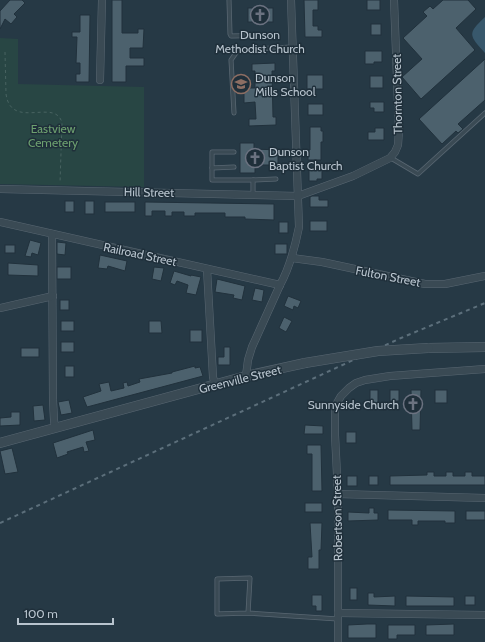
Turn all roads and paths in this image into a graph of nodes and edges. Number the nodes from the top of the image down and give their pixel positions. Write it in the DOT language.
graph roads {
  1 [pos="102,0"];
  2 [pos="229,0"];
  3 [pos="291,0"];
  4 [pos="394,0"];
  5 [pos="275,35"];
  6 [pos="292,47"];
  7 [pos="5,52"];
  8 [pos="100,80"];
  9 [pos="234,113"];
  10 [pos="485,113"];
  11 [pos="234,152"];
  12 [pos="390,158"];
  13 [pos="234,167"];
  14 [pos="212,168"];
  15 [pos="276,179"];
  16 [pos="253,180"];
  17 [pos="0,189"];
  18 [pos="60,190"];
  19 [pos="253,195"];
  20 [pos="298,196"];
  21 [pos="0,222"];
  22 [pos="52,234"];
  23 [pos="292,258"];
  24 [pos="207,268"];
  25 [pos="485,276"];
  26 [pos="280,285"];
  27 [pos="53,296"];
  28 [pos="0,308"];
  29 [pos="485,347"];
  30 [pos="485,369"];
  31 [pos="246,376"];
  32 [pos="215,385"];
  33 [pos="56,428"];
  34 [pos="0,443"];
  35 [pos="338,494"];
  36 [pos="485,498"];
  37 [pos="248,613"];
  38 [pos="485,614"];
  39 [pos="338,616"];
  40 [pos="338,642"];
  1 -- 8 [label="street"];
  2 -- 5 [label="lane"];
  3 -- 6 [label="street"];
  4 -- 12 [label="street, Thornton Street"];
  6 -- 9 [label="lane"];
  6 -- 20 [label="street"];
  7 -- 18 [label="path"];
  10 -- 12 [label="lane"];
  11 -- 14 [label="lane"];
  12 -- 20 [label="street"];
  13 -- 14 [label="lane"];
  14 -- 16 [label="lane"];
  15 -- 16 [label="lane"];
  16 -- 19 [label="lane"];
  17 -- 18 [label="street, Hill Street"];
  18 -- 19 [label="street, Hill Street"];
  19 -- 20 [label="street, Hill Street"];
  20 -- 23 [label="street"];
  21 -- 22 [label="street, Railroad Street"];
  22 -- 24 [label="street, Railroad Street"];
  22 -- 27 [label="street"];
  23 -- 25 [label="street, Fulton Street"];
  23 -- 26 [label="street"];
  24 -- 26 [label="street, Railroad Street"];
  24 -- 32 [label="street"];
  26 -- 31 [label="street"];
  27 -- 28 [label="street"];
  27 -- 33 [label="street"];
  29 -- 31 [label="street, Greenville Street, bridge"];
  30 -- 35 [label="street, Robertson Street"];
  31 -- 32 [label="street, Greenville Street"];
  32 -- 33 [label="street, Greenville Street"];
  33 -- 34 [label="street, Greenville Street"];
  35 -- 36 [label="street"];
  35 -- 39 [label="street, Robertson Street"];
  37 -- 37 [label="lane"];
  37 -- 39 [label="lane"];
  38 -- 39 [label="street"];
  39 -- 40 [label="street, Robertson Street"];
}
